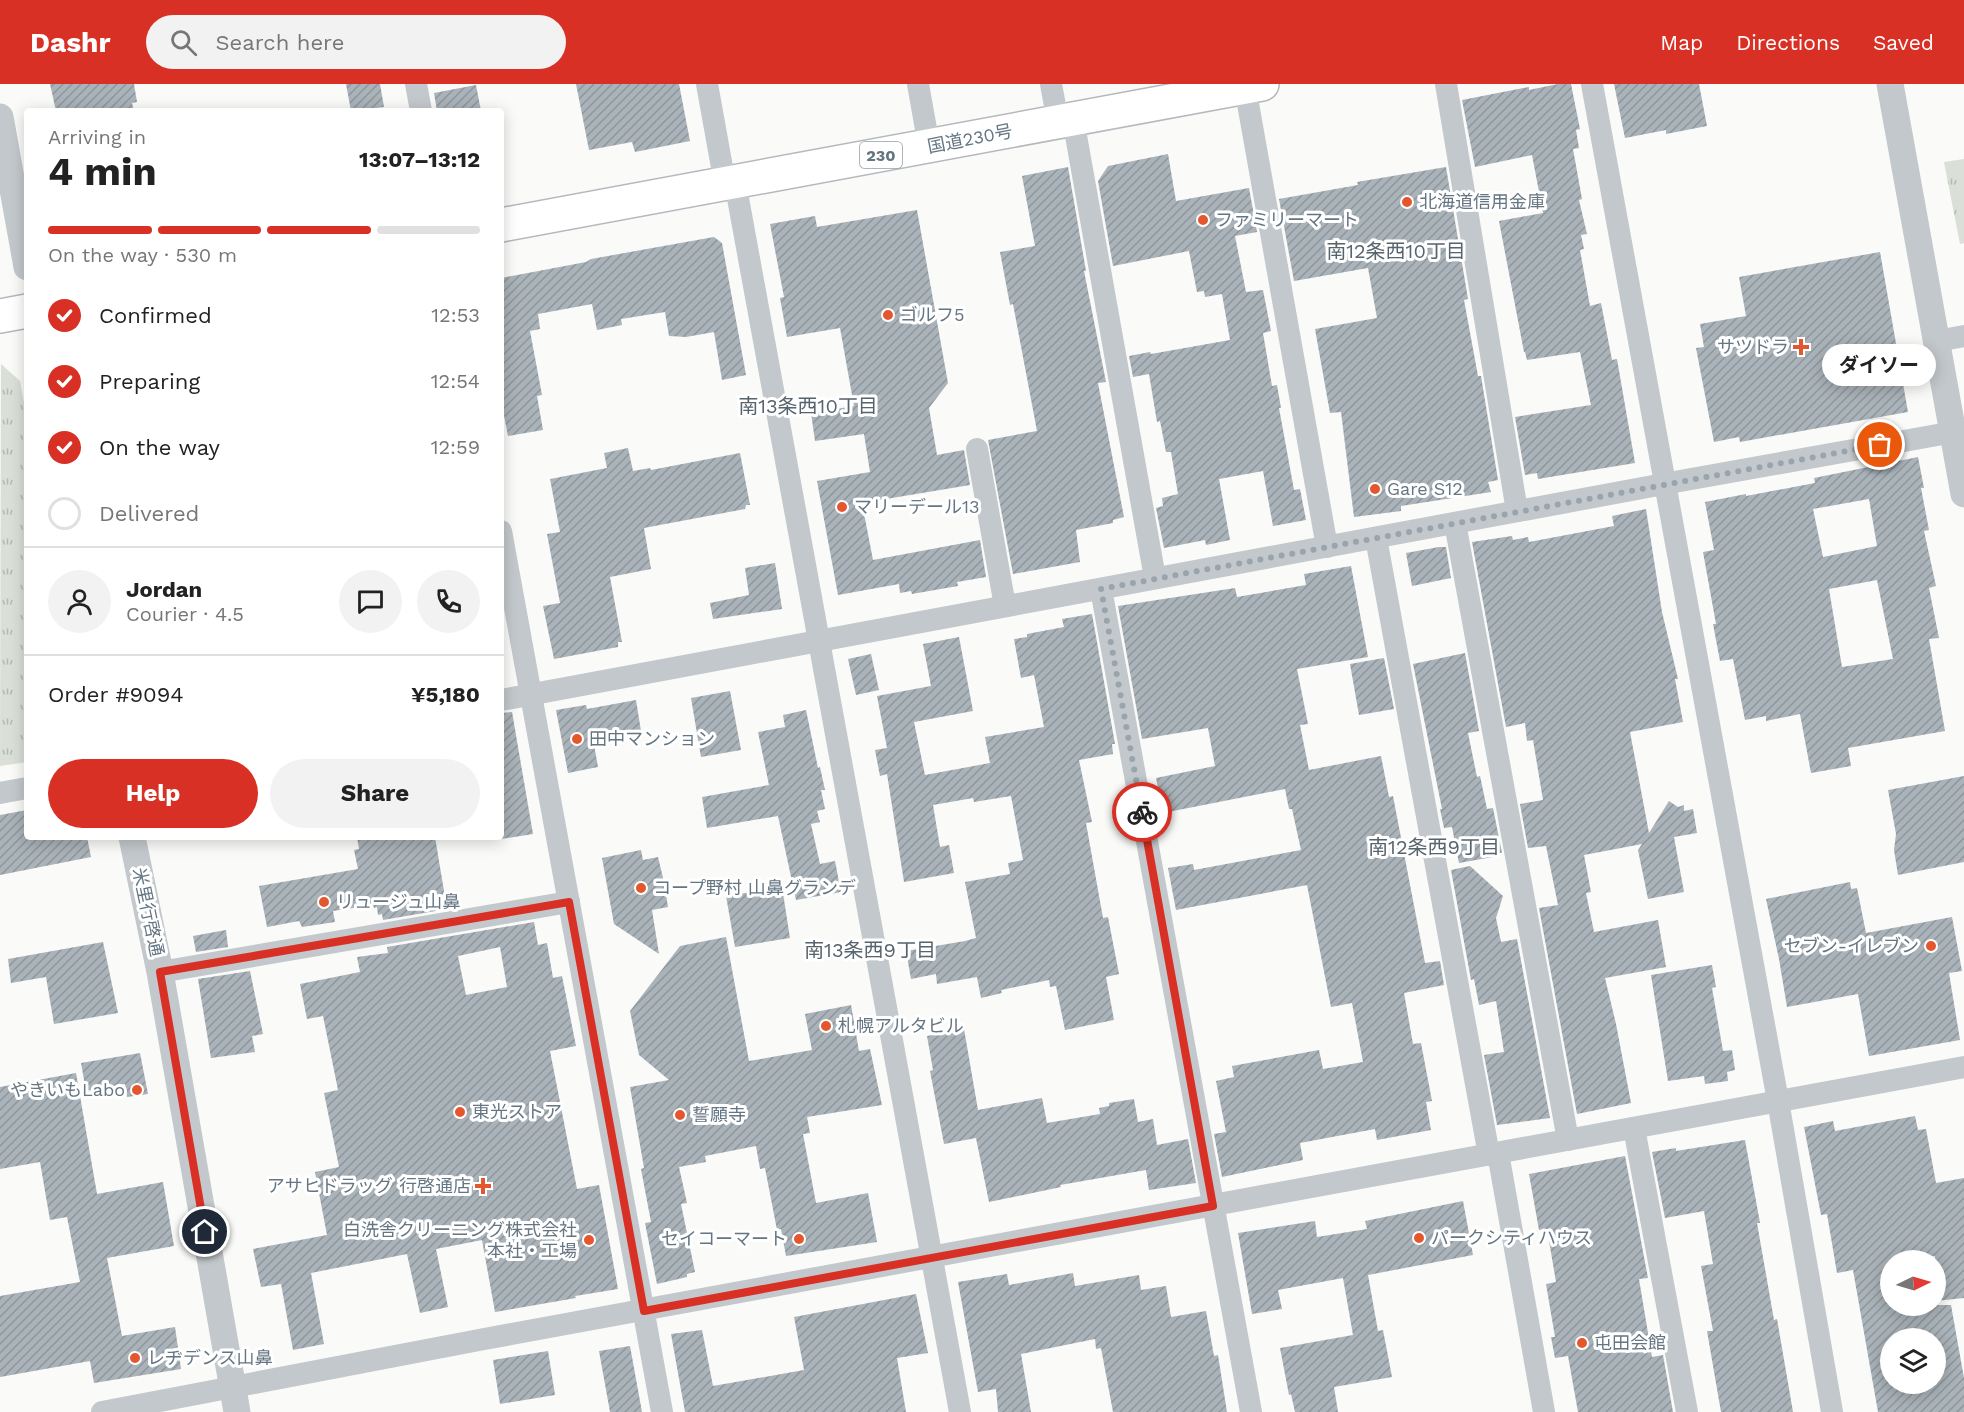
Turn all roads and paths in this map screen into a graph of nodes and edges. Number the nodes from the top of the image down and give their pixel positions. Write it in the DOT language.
graph roads {
  1 [pos="416,84"];
  2 [pos="707,84"];
  3 [pos="918,84"];
  4 [pos="1051,84"];
  5 [pos="1446,84"];
  6 [pos="1592,84"];
  7 [pos="1890,84"];
  8 [pos="1253,86"];
  9 [pos="420,108"];
  10 [pos="0,117"];
  11 [pos="1066,121"];
  12 [pos="929,146"];
  13 [pos="730,183"];
  14 [pos="504,224"];
  15 [pos="24,250"];
  16 [pos="24,312"];
  17 [pos="0,316"];
  18 [pos="1964,336"];
  19 [pos="1937,340"];
  20 [pos="1953,432"];
  21 [pos="976,449"];
  22 [pos="1665,484"];
  23 [pos="1964,494"];
  24 [pos="1517,511"];
  25 [pos="1455,523"];
  26 [pos="1376,537"];
  27 [pos="504,547"];
  28 [pos="1327,547"];
  29 [pos="1155,578"];
  30 [pos="1101,589"];
  31 [pos="1005,606"];
  32 [pos="819,641"];
  33 [pos="532,694"];
  34 [pos="504,699"];
  35 [pos="24,789"];
  36 [pos="0,793"];
  37 [pos="133,840"];
  38 [pos="569,902"];
  39 [pos="160,972"];
  40 [pos="1964,1067"];
  41 [pos="1778,1101"];
  42 [pos="1634,1128"];
  43 [pos="1569,1140"];
  44 [pos="1493,1154"];
  45 [pos="1213,1206"];
  46 [pos="931,1258"];
  47 [pos="644,1311"];
  48 [pos="235,1400"];
  49 [pos="102,1412"];
  50 [pos="662,1412"];
  51 [pos="960,1412"];
  52 [pos="1251,1412"];
  53 [pos="1544,1412"];
  54 [pos="1687,1412"];
  55 [pos="1832,1412"];
  1 -- 9 [label="street"];
  2 -- 13 [label="street"];
  3 -- 12 [label="street"];
  4 -- 11 [label="street"];
  5 -- 24 [label="street"];
  6 -- 22 [label="street"];
  7 -- 19 [label="street"];
  8 -- 11 [label="highway, 国道230号 / 230"];
  8 -- 28 [label="street"];
  10 -- 15 [label="street"];
  11 -- 12 [label="highway, 国道230号 / 230"];
  11 -- 29 [label="street"];
  12 -- 13 [label="highway, 国道230号 / 230"];
  13 -- 14 [label="highway, 国道230号 / 230"];
  13 -- 32 [label="street"];
  16 -- 17 [label="highway"];
  18 -- 19 [label="street"];
  19 -- 20 [label="street"];
  20 -- 22 [label="street"];
  20 -- 23 [label="street"];
  21 -- 31 [label="street"];
  22 -- 24 [label="street"];
  22 -- 41 [label="street"];
  24 -- 25 [label="street"];
  25 -- 26 [label="street"];
  25 -- 43 [label="street"];
  26 -- 28 [label="street"];
  26 -- 44 [label="street"];
  27 -- 33 [label="street"];
  28 -- 29 [label="street"];
  29 -- 30 [label="street"];
  30 -- 31 [label="street"];
  30 -- 45 [label="street"];
  31 -- 32 [label="street"];
  32 -- 33 [label="street"];
  32 -- 46 [label="street"];
  33 -- 34 [label="street"];
  33 -- 38 [label="street"];
  35 -- 36 [label="street"];
  37 -- 39 [label="street, 米里行啓通"];
  38 -- 39 [label="street"];
  38 -- 47 [label="street"];
  39 -- 48 [label="street, 米里行啓通"];
  40 -- 41 [label="street"];
  41 -- 42 [label="street"];
  41 -- 55 [label="street"];
  42 -- 43 [label="street"];
  42 -- 54 [label="street"];
  43 -- 44 [label="street"];
  44 -- 45 [label="street"];
  44 -- 53 [label="street"];
  45 -- 46 [label="street"];
  45 -- 52 [label="street"];
  46 -- 47 [label="street"];
  46 -- 51 [label="street"];
  47 -- 48 [label="street"];
  47 -- 50 [label="street"];
  48 -- 49 [label="street"];
}
